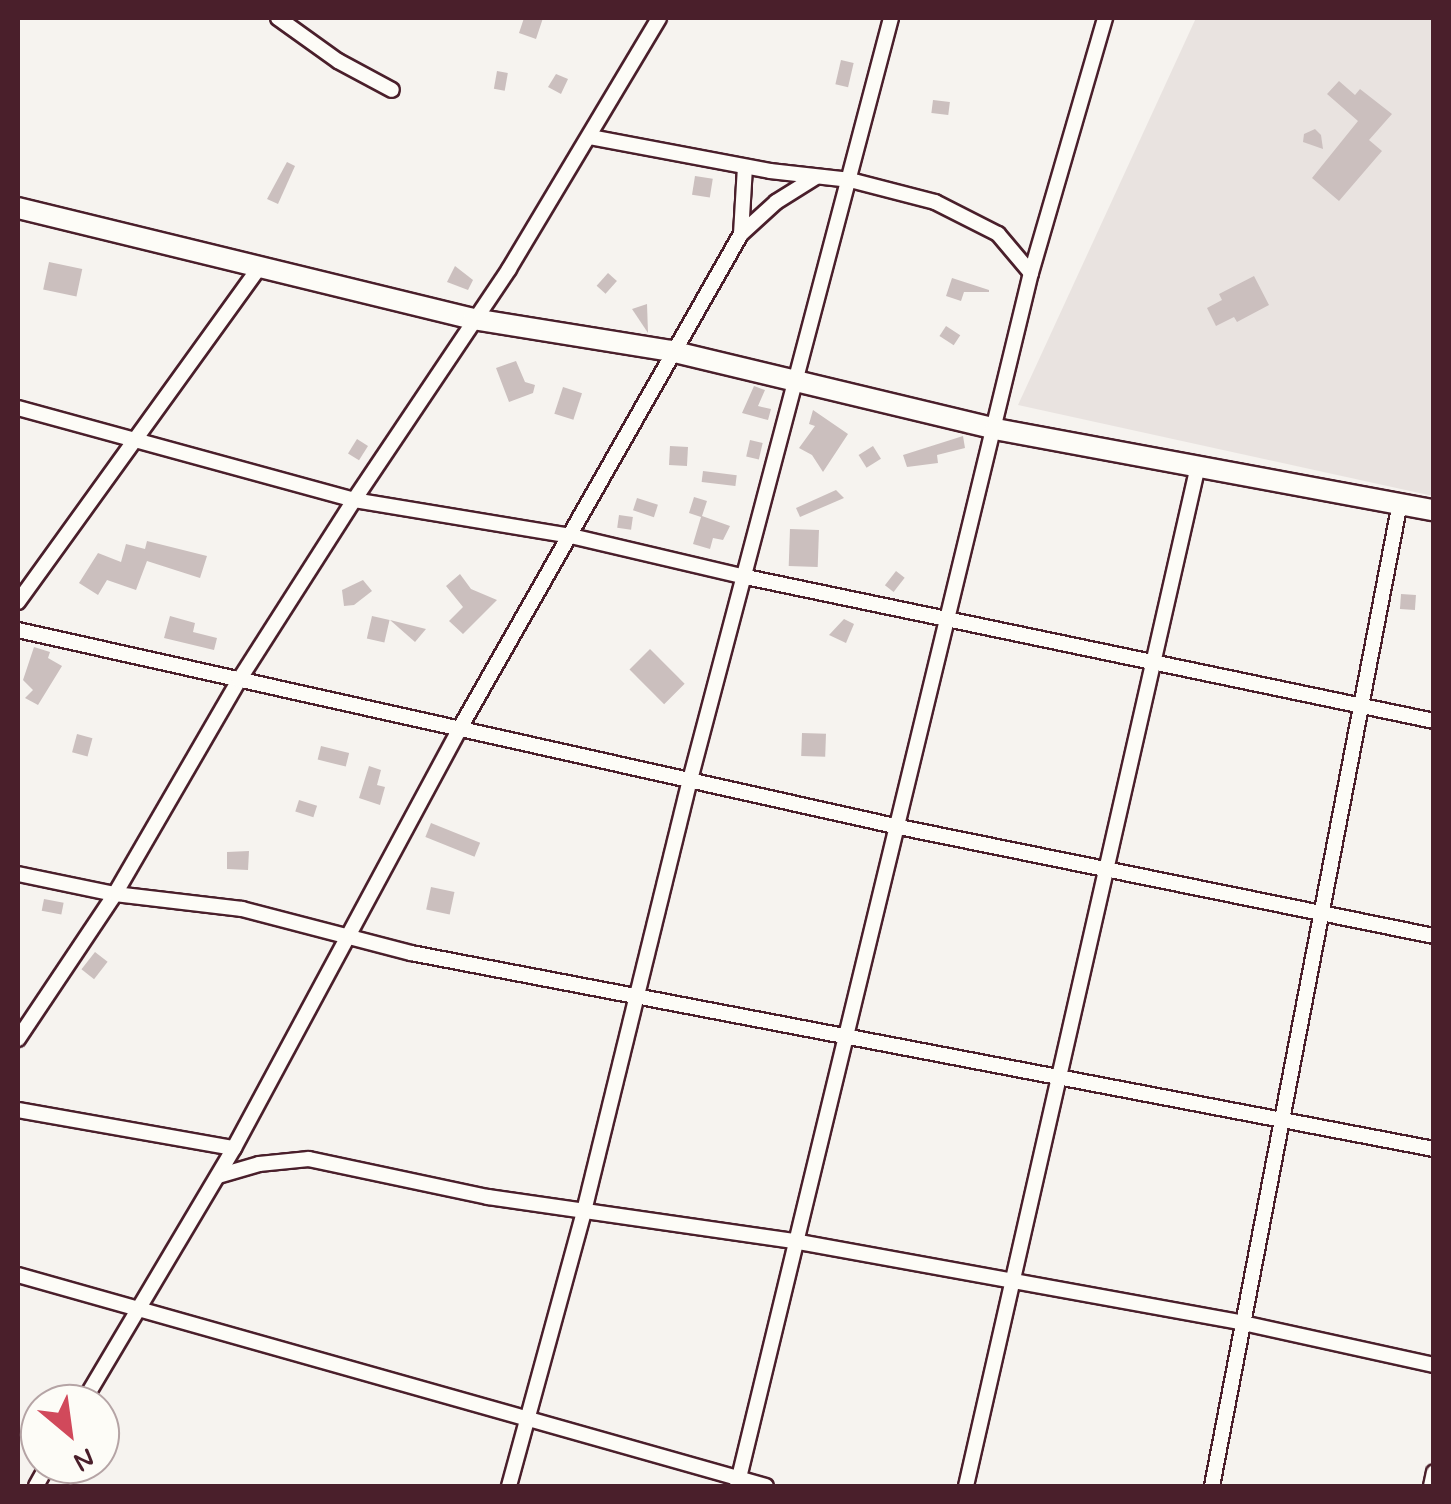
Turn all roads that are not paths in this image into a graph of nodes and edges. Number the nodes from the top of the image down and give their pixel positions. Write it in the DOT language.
graph roads {
  1 [pos="278,18"];
  2 [pos="660,18"];
  3 [pos="891,18"];
  4 [pos="1105,18"];
  5 [pos="392,90"];
  6 [pos="590,136"];
  7 [pos="745,167"];
  8 [pos="816,176"];
  9 [pos="850,180"];
  10 [pos="18,208"];
  11 [pos="741,234"];
  12 [pos="261,265"];
  13 [pos="1030,273"];
  14 [pos="473,319"];
  15 [pos="671,350"];
  16 [pos="796,380"];
  17 [pos="18,408"];
  18 [pos="995,428"];
  19 [pos="133,437"];
  20 [pos="1198,466"];
  21 [pos="354,500"];
  22 [pos="1400,502"];
  23 [pos="1434,510"];
  24 [pos="571,536"];
  25 [pos="746,578"];
  26 [pos="18,602"];
  27 [pos="949,621"];
  28 [pos="18,630"];
  29 [pos="1154,662"];
  30 [pos="240,680"];
  31 [pos="1363,705"];
  32 [pos="1434,721"];
  33 [pos="460,728"];
  34 [pos="690,780"];
  35 [pos="898,827"];
  36 [pos="1107,869"];
  37 [pos="18,874"];
  38 [pos="115,894"];
  39 [pos="1323,914"];
  40 [pos="1434,936"];
  41 [pos="350,937"];
  42 [pos="639,995"];
  43 [pos="850,1035"];
  44 [pos="18,1040"];
  45 [pos="1060,1077"];
  46 [pos="18,1110"];
  47 [pos="1283,1120"];
  48 [pos="234,1148"];
  49 [pos="1434,1149"];
  50 [pos="218,1176"];
  51 [pos="584,1212"];
  52 [pos="799,1242"];
  53 [pos="18,1275"];
  54 [pos="1013,1281"];
  55 [pos="134,1310"];
  56 [pos="1244,1323"];
  57 [pos="1434,1365"];
  58 [pos="93,1384"];
  59 [pos="524,1421"];
  60 [pos="1434,1472"];
  61 [pos="738,1483"];
  62 [pos="508,1486"];
  63 [pos="766,1486"];
  64 [pos="966,1486"];
  65 [pos="1212,1486"];
  66 [pos="1431,1486"];
  1 -- 5 [label="street"];
  2 -- 6 [label="street"];
  3 -- 9 [label="street"];
  4 -- 13 [label="street"];
  6 -- 7 [label="street"];
  6 -- 14 [label="street"];
  7 -- 8 [label="street"];
  7 -- 11 [label="street"];
  8 -- 9 [label="street"];
  8 -- 11 [label="street"];
  9 -- 13 [label="street"];
  9 -- 16 [label="street"];
  10 -- 12 [label="street"];
  11 -- 15 [label="street"];
  12 -- 14 [label="street"];
  12 -- 19 [label="street"];
  13 -- 18 [label="street"];
  14 -- 15 [label="street"];
  14 -- 21 [label="street"];
  15 -- 16 [label="street"];
  15 -- 24 [label="street"];
  16 -- 18 [label="street"];
  16 -- 25 [label="street"];
  17 -- 19 [label="street"];
  18 -- 20 [label="street"];
  18 -- 27 [label="street"];
  19 -- 21 [label="street"];
  19 -- 26 [label="street"];
  20 -- 22 [label="street"];
  20 -- 29 [label="street"];
  21 -- 24 [label="street"];
  21 -- 30 [label="street"];
  22 -- 23 [label="street"];
  22 -- 31 [label="street"];
  24 -- 25 [label="street"];
  24 -- 33 [label="street"];
  25 -- 27 [label="street"];
  25 -- 34 [label="street"];
  27 -- 29 [label="street"];
  27 -- 35 [label="street"];
  28 -- 30 [label="street"];
  29 -- 31 [label="street"];
  29 -- 36 [label="street"];
  30 -- 33 [label="street"];
  30 -- 38 [label="street"];
  31 -- 32 [label="street"];
  31 -- 39 [label="street"];
  33 -- 34 [label="street"];
  33 -- 41 [label="street"];
  34 -- 35 [label="street"];
  34 -- 42 [label="street"];
  35 -- 36 [label="street"];
  35 -- 43 [label="street"];
  36 -- 39 [label="street"];
  36 -- 45 [label="street"];
  37 -- 38 [label="street"];
  38 -- 41 [label="street"];
  38 -- 44 [label="street"];
  39 -- 40 [label="street"];
  39 -- 47 [label="street"];
  41 -- 42 [label="street"];
  41 -- 48 [label="street"];
  42 -- 43 [label="street"];
  42 -- 51 [label="street"];
  43 -- 45 [label="street"];
  43 -- 52 [label="street"];
  45 -- 47 [label="street"];
  45 -- 54 [label="street"];
  46 -- 48 [label="street"];
  47 -- 49 [label="street"];
  47 -- 56 [label="street"];
  48 -- 50 [label="street"];
  50 -- 51 [label="street"];
  50 -- 55 [label="street"];
  51 -- 52 [label="street"];
  51 -- 59 [label="street"];
  52 -- 54 [label="street"];
  52 -- 61 [label="street"];
  53 -- 55 [label="street"];
  54 -- 56 [label="street"];
  54 -- 64 [label="street"];
  55 -- 58 [label="street"];
  55 -- 59 [label="street"];
  56 -- 57 [label="street"];
  56 -- 65 [label="street"];
  59 -- 61 [label="street"];
  59 -- 62 [label="street"];
  60 -- 66 [label="street"];
  61 -- 63 [label="street"];
}
